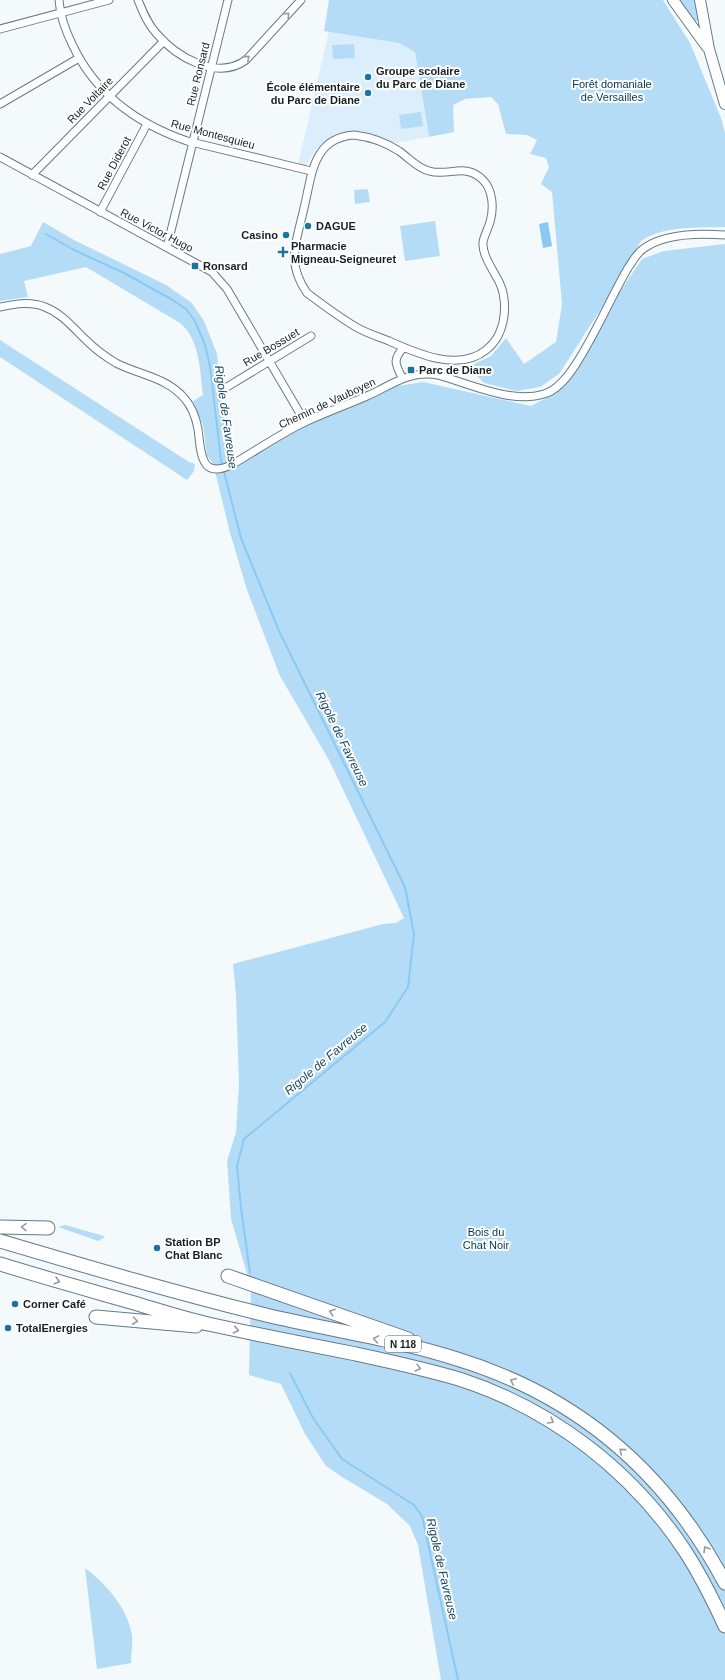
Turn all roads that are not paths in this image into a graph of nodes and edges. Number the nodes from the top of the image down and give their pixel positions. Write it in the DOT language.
graph roads {
  1 [pos="59,0"];
  2 [pos="109,0"];
  3 [pos="138,0"];
  4 [pos="228,0"];
  5 [pos="300,0"];
  6 [pos="673,0"];
  7 [pos="700,0"];
  8 [pos="61,12"];
  9 [pos="0,29"];
  10 [pos="164,41"];
  11 [pos="709,49"];
  12 [pos="79,58"];
  13 [pos="211,67"];
  14 [pos="109,96"];
  15 [pos="0,104"];
  16 [pos="725,104"];
  17 [pos="147,124"];
  18 [pos="192,142"];
  19 [pos="0,157"];
  20 [pos="311,170"];
  21 [pos="32,175"];
  22 [pos="100,212"];
  23 [pos="725,235"];
  24 [pos="166,247"];
  25 [pos="0,306"];
  26 [pos="311,336"];
  27 [pos="403,348"];
  28 [pos="270,362"];
  29 [pos="402,378"];
  30 [pos="222,390"];
  31 [pos="305,422"];
  32 [pos="0,1227"];
  33 [pos="48,1228"];
  34 [pos="0,1241"];
  35 [pos="0,1264"];
  36 [pos="228,1276"];
  37 [pos="96,1317"];
  38 [pos="210,1324"];
  39 [pos="438,1353"];
  40 [pos="725,1583"];
  41 [pos="725,1626"];
  1 -- 8 [label="street, Rue Montesquieu"];
  2 -- 8 [label="street"];
  3 -- 10 [label="street"];
  4 -- 13 [label="street, Rue Ronsard"];
  13 -- 5 [label="street, one-way"];
  6 -- 11 [label="main road"];
  7 -- 11 [label="main road"];
  8 -- 9 [label="street"];
  8 -- 12 [label="street, Rue Montesquieu"];
  10 -- 13 [label="street"];
  10 -- 14 [label="street, Rue Voltaire"];
  11 -- 16 [label="main road"];
  12 -- 14 [label="street, Rue Montesquieu"];
  12 -- 15 [label="street"];
  13 -- 18 [label="street, Rue Ronsard"];
  14 -- 17 [label="street, Rue Montesquieu"];
  14 -- 21 [label="street, Rue Voltaire"];
  17 -- 18 [label="street, Rue Montesquieu"];
  17 -- 22 [label="street, Rue Diderot"];
  18 -- 20 [label="street, Rue Montesquieu"];
  18 -- 24 [label="street, Rue Ronsard"];
  19 -- 21 [label="street, Rue Victor Hugo"];
  20 -- 27 [label="street"];
  20 -- 27 [label="street"];
  21 -- 22 [label="street, Rue Victor Hugo"];
  22 -- 24 [label="street, Rue Victor Hugo"];
  23 -- 29 [label="street, Chemin de Vauboyen"];
  24 -- 28 [label="street, Rue Victor Hugo"];
  25 -- 31 [label="street, Chemin de Vauboyen"];
  26 -- 28 [label="street, Rue Bossuet"];
  27 -- 29 [label="street"];
  28 -- 30 [label="street, Rue Bossuet"];
  28 -- 31 [label="street, Rue Victor Hugo"];
  29 -- 31 [label="street, Chemin de Vauboyen"];
  33 -- 32 [label="highway, one-way"];
  39 -- 34 [label="highway, N 118, one-way"];
  35 -- 38 [label="highway, N 118, one-way"];
  39 -- 36 [label="highway, one-way"];
  37 -- 38 [label="highway, one-way"];
  38 -- 41 [label="highway, N 118, one-way"];
  40 -- 39 [label="highway, N 118, one-way"];
}
